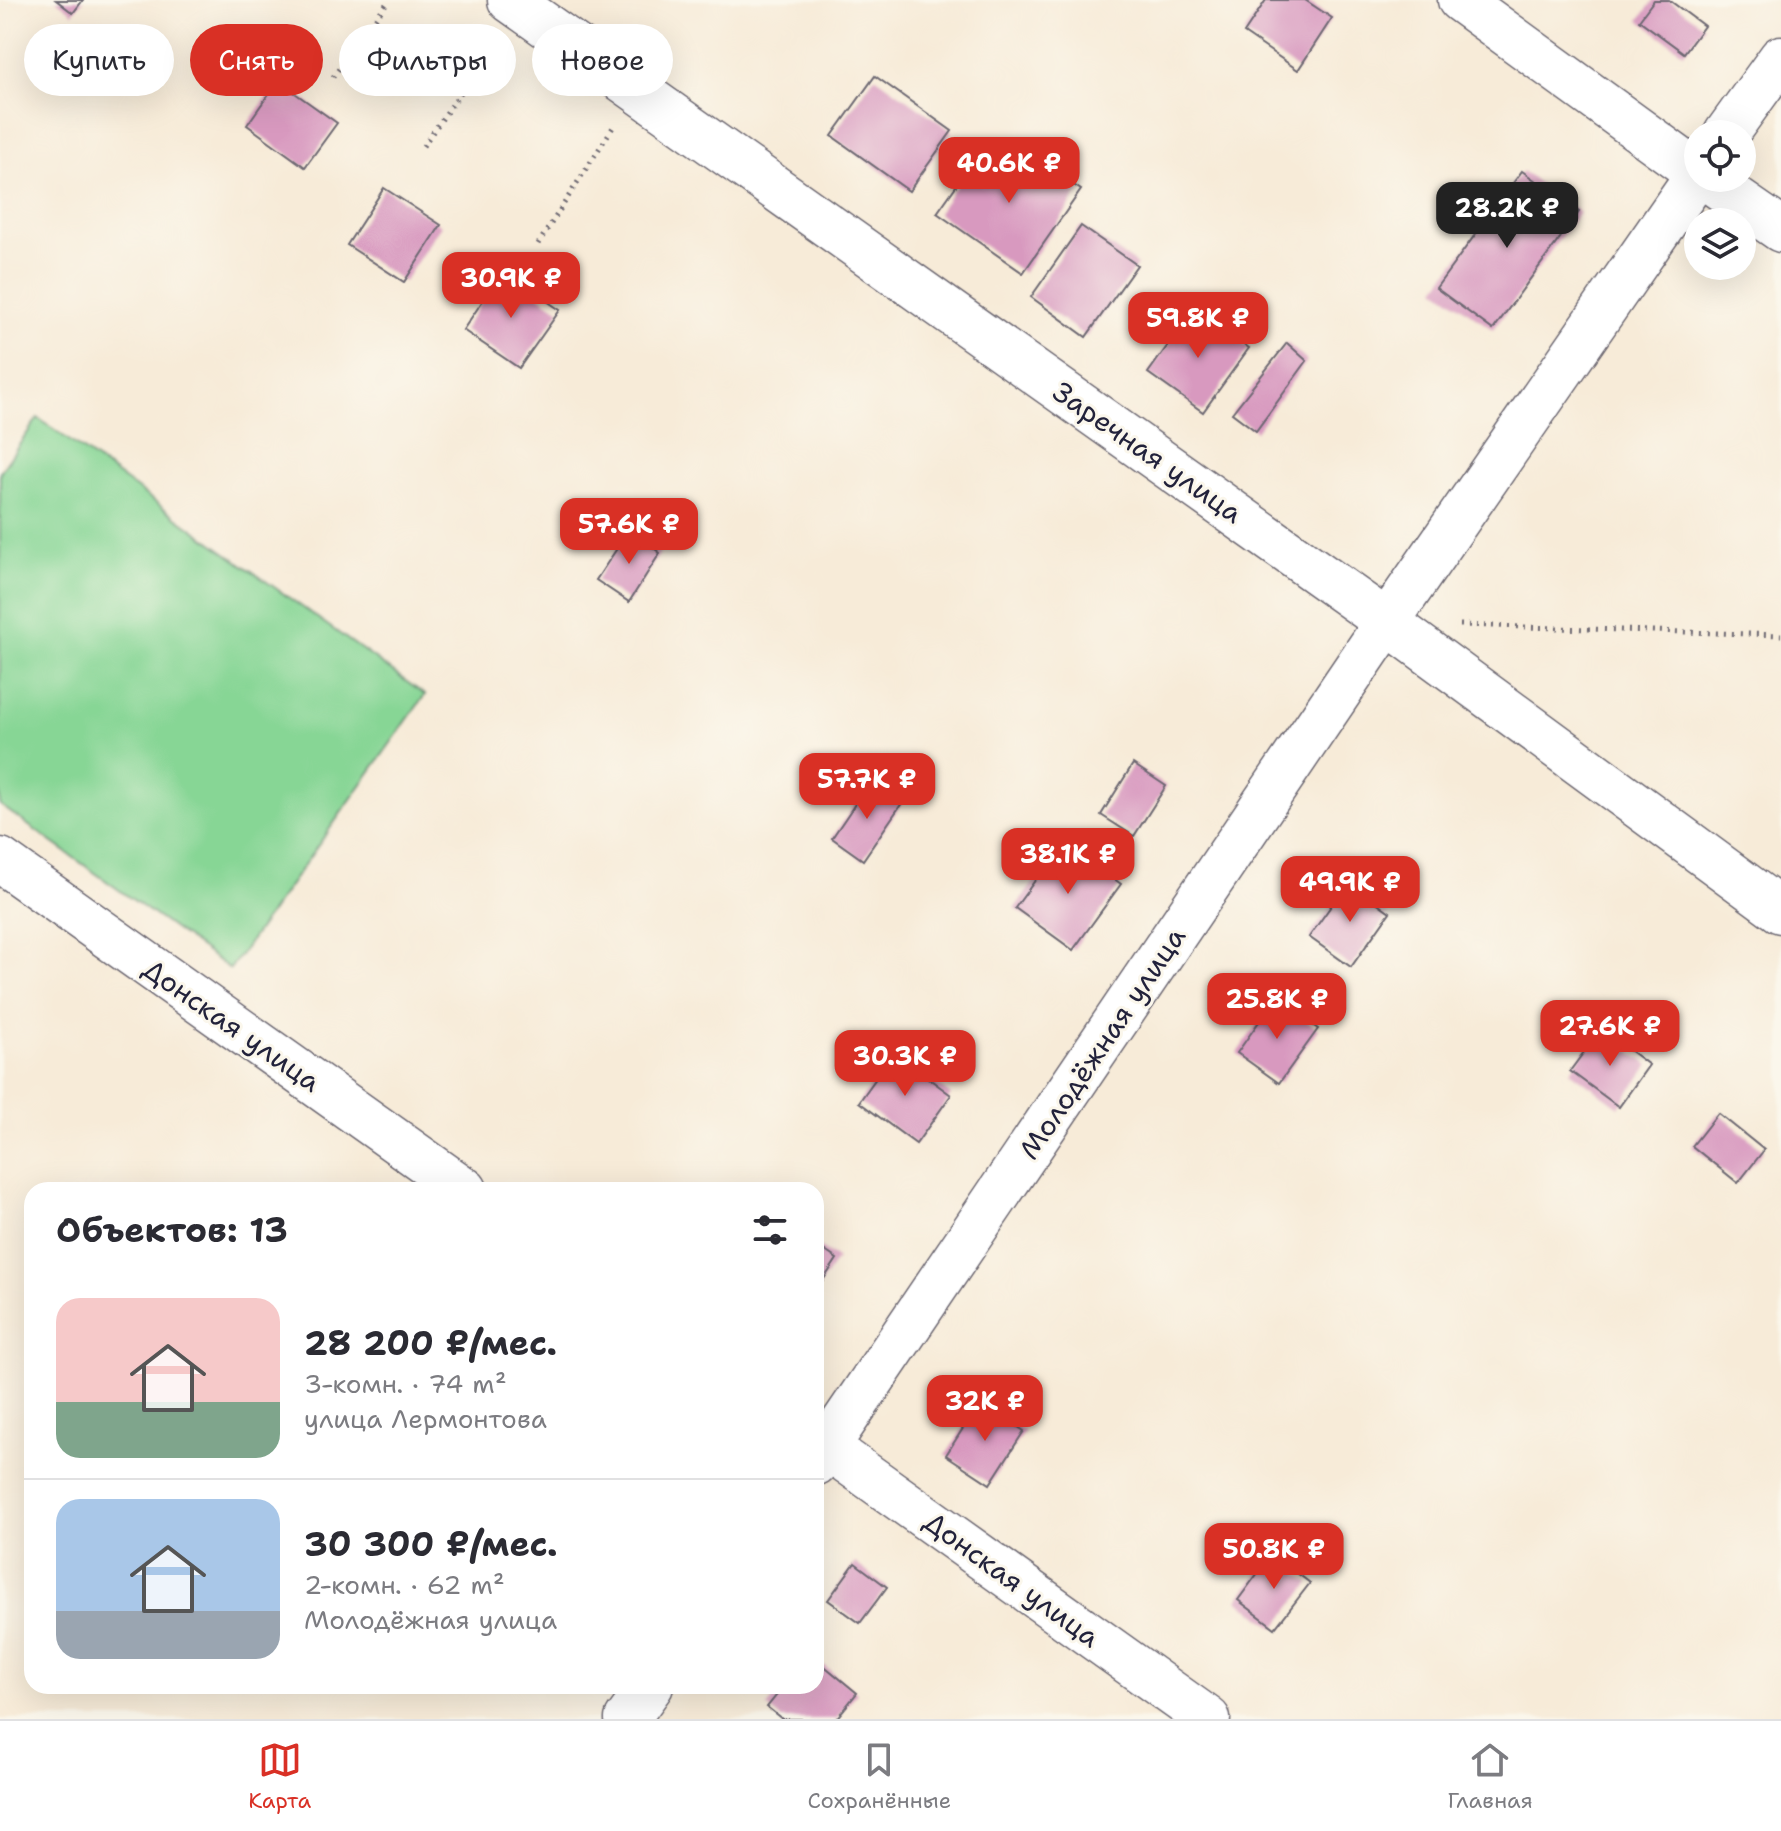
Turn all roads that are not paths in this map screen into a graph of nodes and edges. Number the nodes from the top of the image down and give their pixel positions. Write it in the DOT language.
graph roads {
  1 [pos="1460,0"];
  2 [pos="515,4"];
  3 [pos="1781,58"];
  4 [pos="1736,120"];
  5 [pos="1684,163"];
  6 [pos="1685,192"];
  7 [pos="1726,192"];
  8 [pos="1781,230"];
  9 [pos="1387,622"];
  10 [pos="0,860"];
  11 [pos="1781,911"];
  12 [pos="454,1182"];
  13 [pos="824,1444"];
  14 [pos="824,1453"];
  15 [pos="645,1694"];
  16 [pos="627,1719"];
  17 [pos="1208,1719"];
  1 -- 5 [label="street"];
  2 -- 9 [label="street, Заречная улица"];
  3 -- 4 [label="street"];
  6 -- 9 [label="street, Молодёжная улица"];
  7 -- 8 [label="street"];
  9 -- 11 [label="street, Заречная улица"];
  9 -- 13 [label="street, Молодёжная улица"];
  10 -- 12 [label="street, Донская улица"];
  14 -- 17 [label="street, Донская улица"];
  15 -- 16 [label="street"];
}
